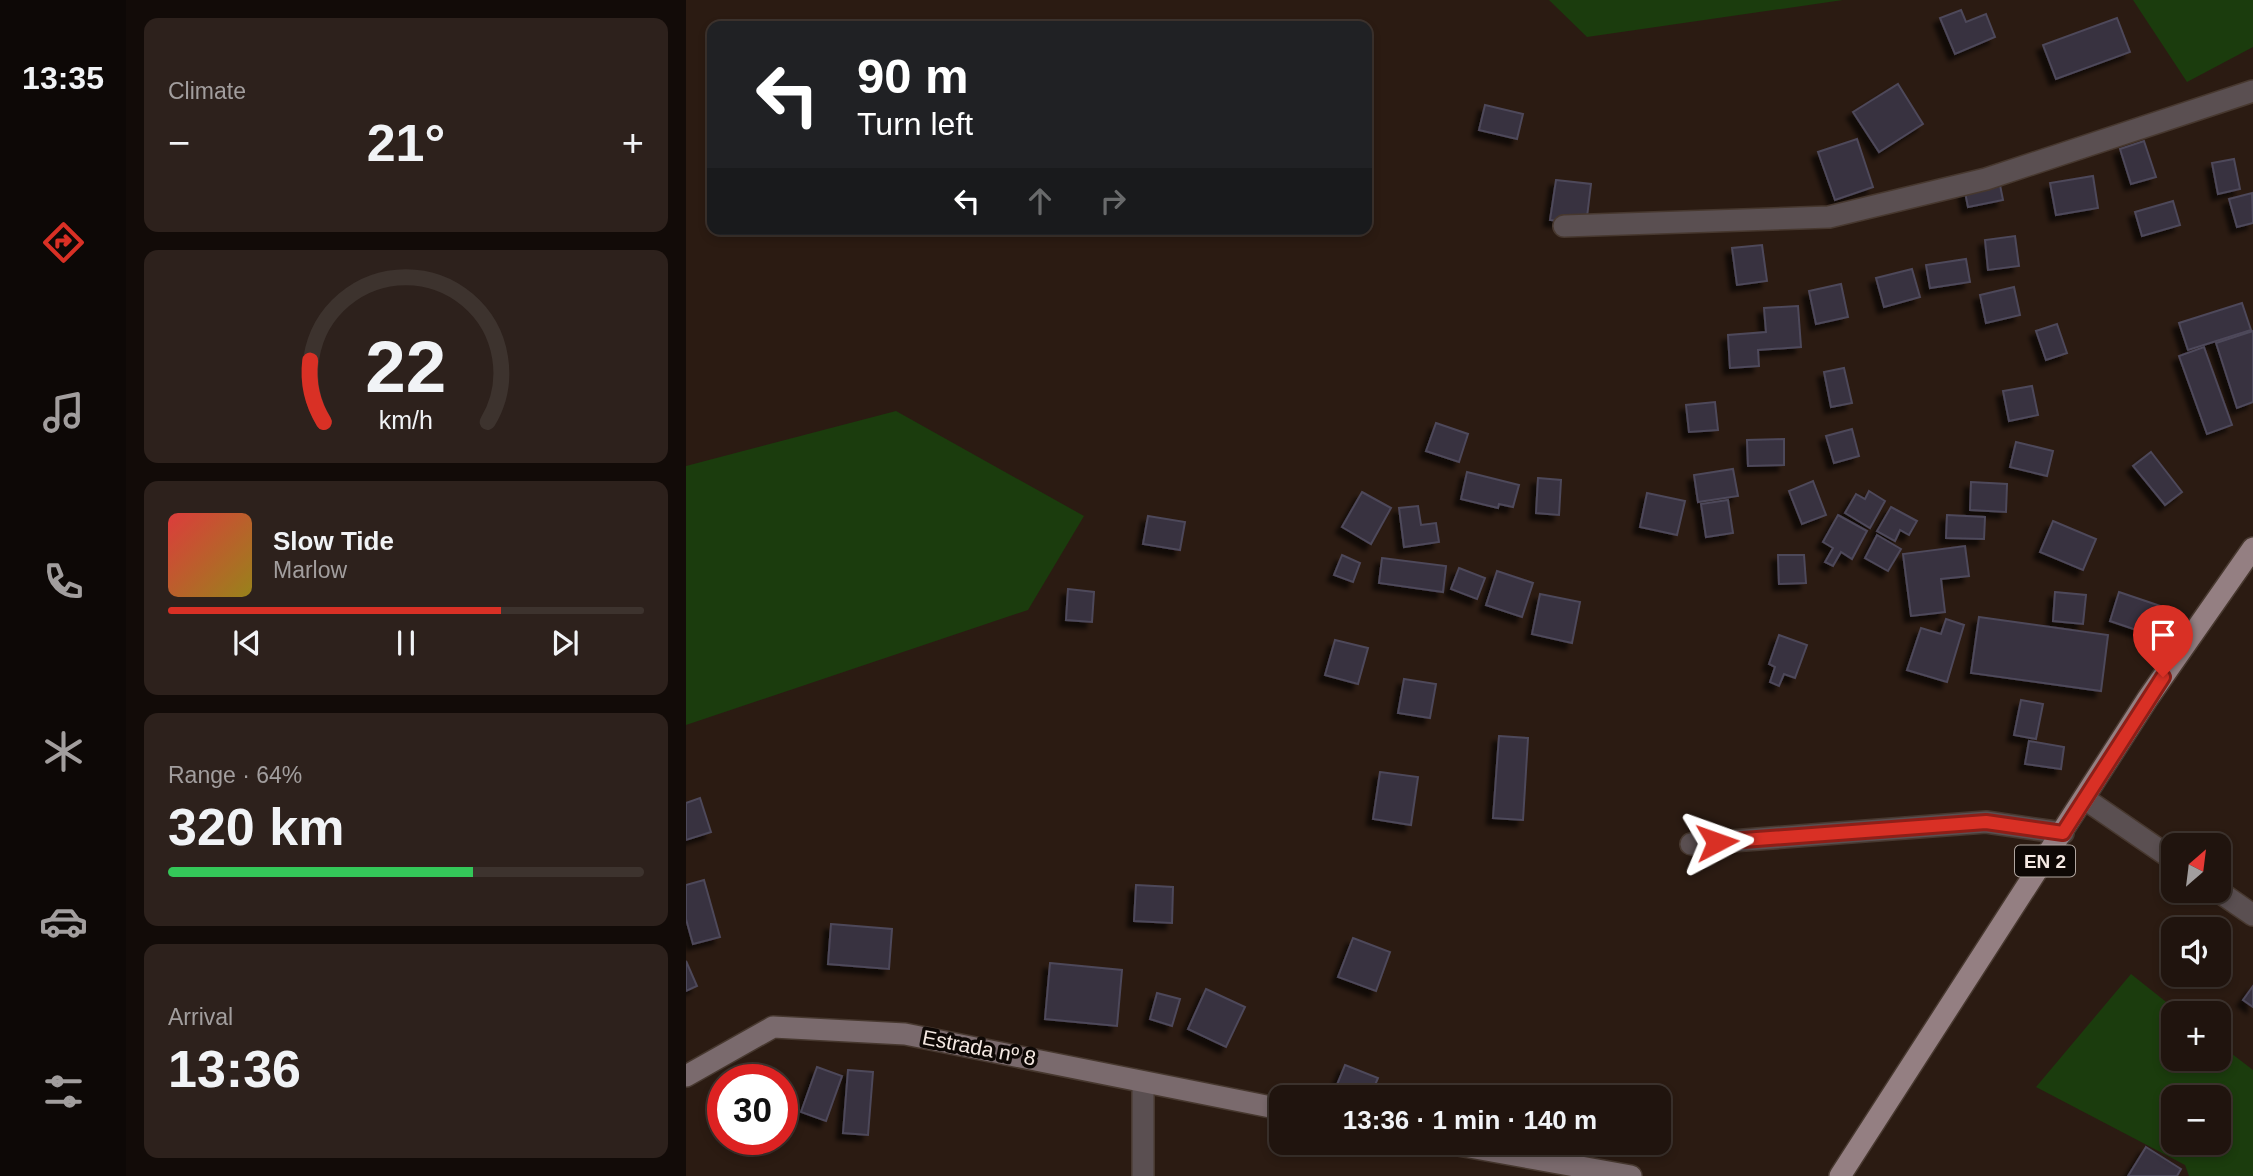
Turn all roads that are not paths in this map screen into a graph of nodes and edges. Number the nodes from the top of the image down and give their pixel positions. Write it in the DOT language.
graph roads {
  1 [pos="2253,91"];
  2 [pos="1564,226"];
  3 [pos="2253,548"];
  4 [pos="2085,799"];
  5 [pos="2063,833"];
  6 [pos="1691,844"];
  7 [pos="2161,851"];
  8 [pos="2231,900"];
  9 [pos="2253,915"];
  10 [pos="686,1076"];
  11 [pos="1143,1082"];
  12 [pos="1269,1107"];
  13 [pos="1514,1155"];
  14 [pos="1143,1176"];
  15 [pos="1631,1176"];
  16 [pos="1840,1176"];
  1 -- 2 [label="street"];
  3 -- 4 [label="main road, EN 2"];
  4 -- 5 [label="main road, EN 2"];
  4 -- 7 [label="street"];
  5 -- 6 [label="street"];
  5 -- 16 [label="main road, EN 2"];
  8 -- 9 [label="street"];
  10 -- 11 [label="main road, Estrada nº 8"];
  11 -- 12 [label="main road, Estrada nº 8"];
  11 -- 14 [label="street"];
  13 -- 15 [label="main road"];
}
